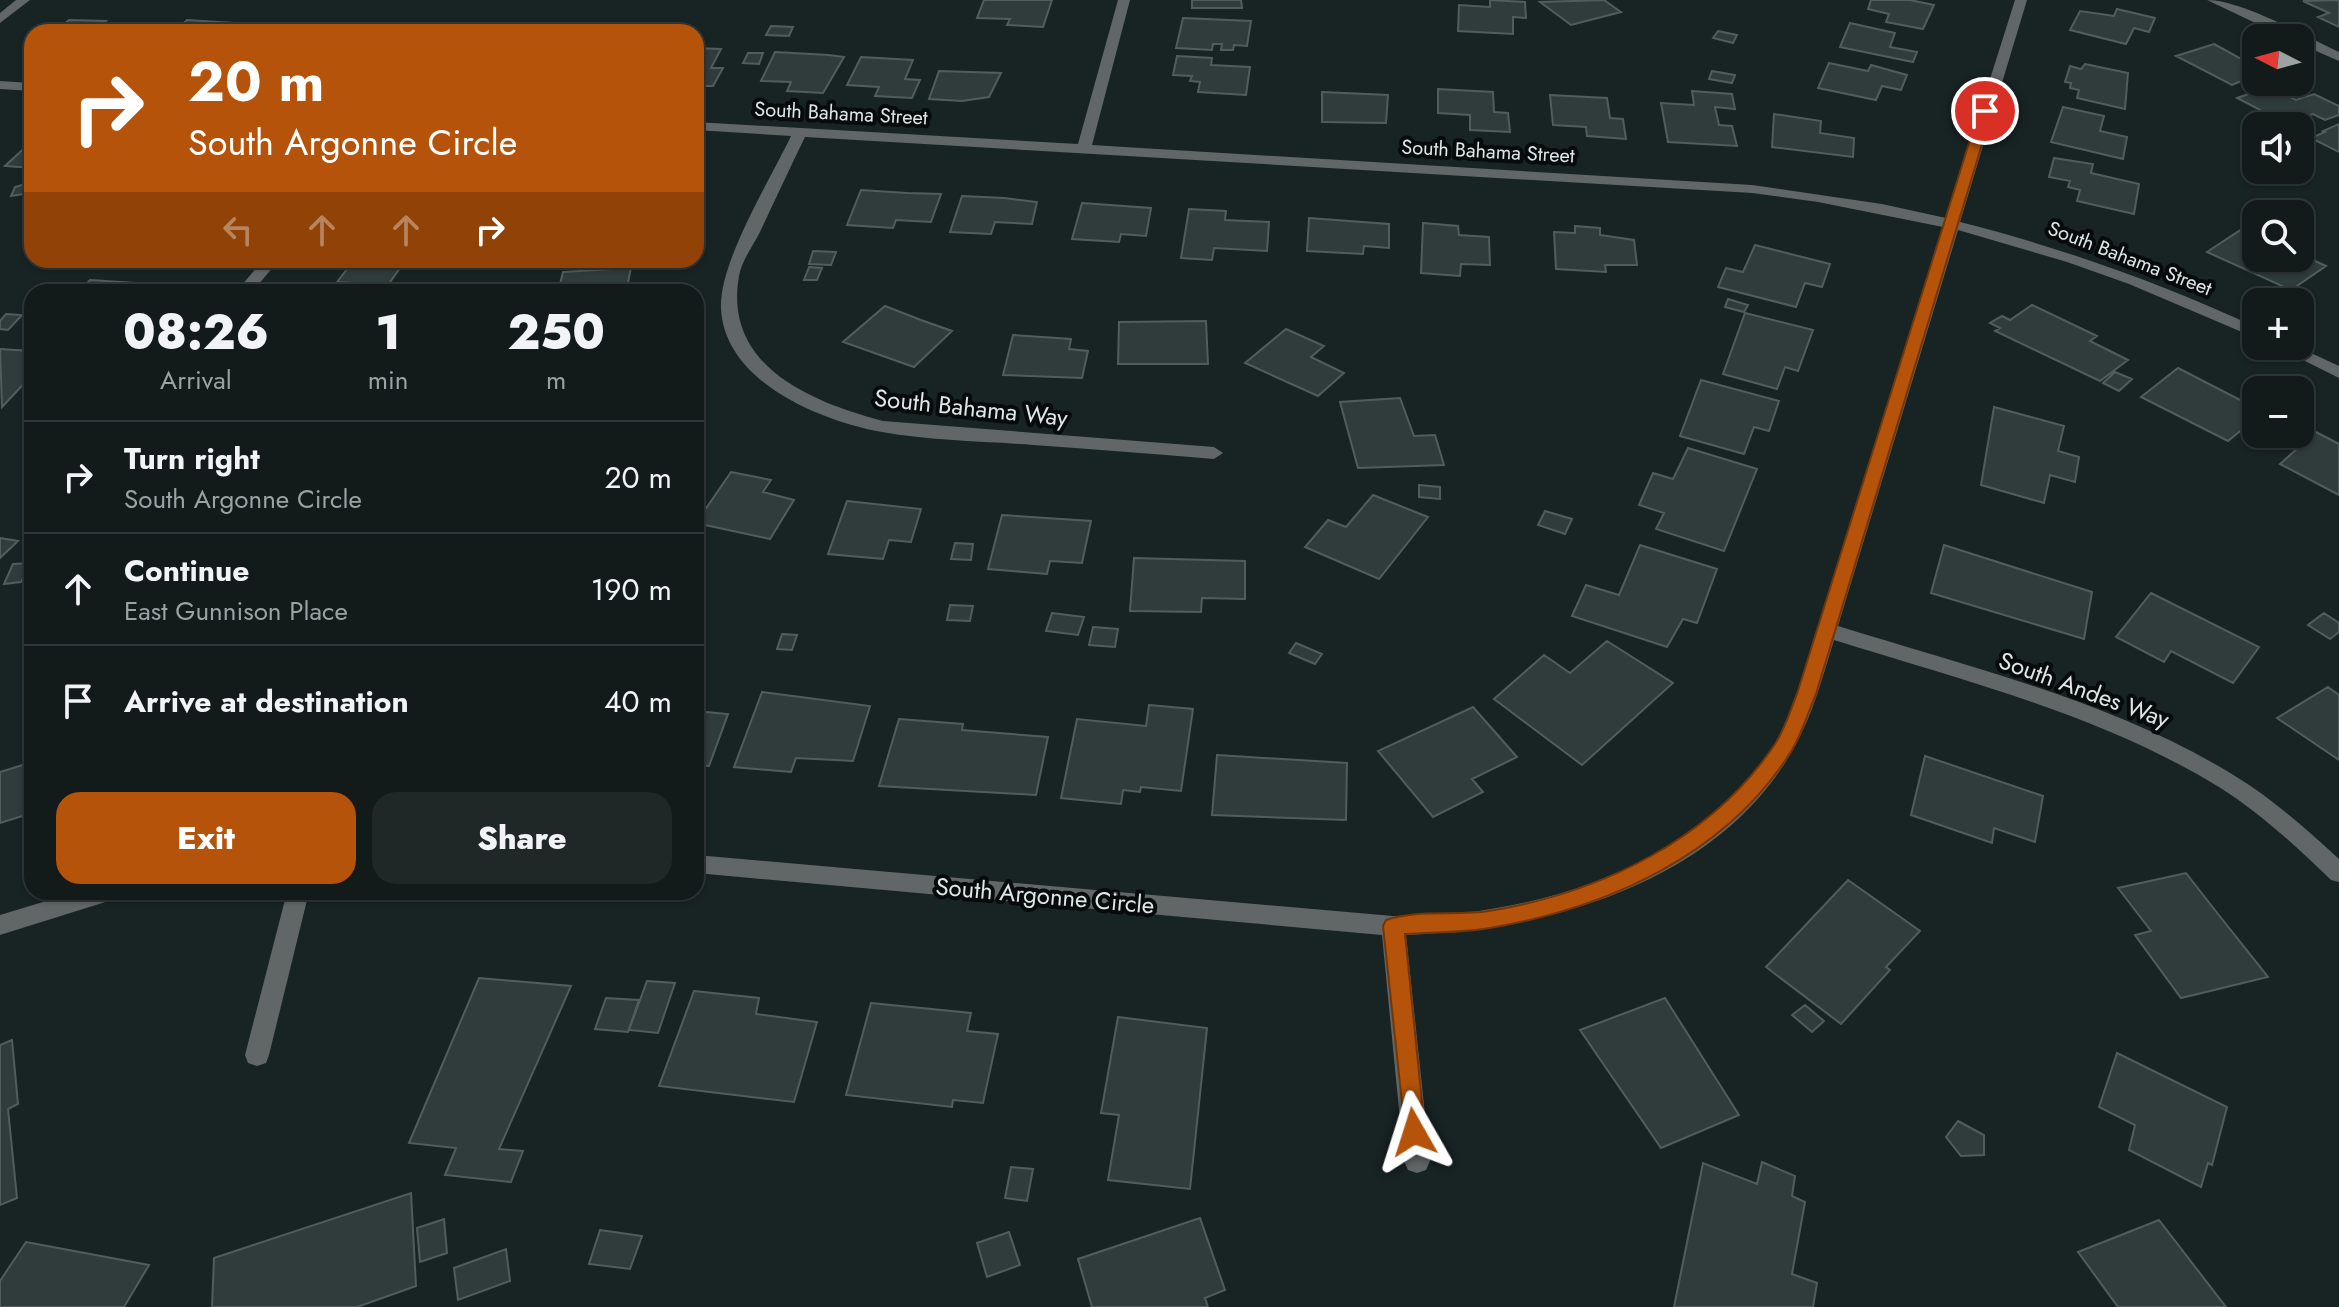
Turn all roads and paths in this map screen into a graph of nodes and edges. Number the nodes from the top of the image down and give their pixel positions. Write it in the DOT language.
graph roads {
  1 [pos="24,0"];
  2 [pos="1124,0"];
  3 [pos="2021,0"];
  4 [pos="2213,0"];
  5 [pos="0,19"];
  6 [pos="2267,24"];
  7 [pos="2314,45"];
  8 [pos="2339,57"];
  9 [pos="0,85"];
  10 [pos="24,86"];
  11 [pos="704,127"];
  12 [pos="800,133"];
  13 [pos="1084,149"];
  14 [pos="1950,222"];
  15 [pos="264,268"];
  16 [pos="251,284"];
  17 [pos="2242,327"];
  18 [pos="2312,360"];
  19 [pos="2339,373"];
  20 [pos="1214,453"];
  21 [pos="1826,630"];
  22 [pos="704,865"];
  23 [pos="2339,873"];
  24 [pos="81,900"];
  25 [pos="296,900"];
  26 [pos="0,925"];
  27 [pos="1393,926"];
  28 [pos="257,1055"];
  29 [pos="1417,1161"];
  1 -- 5 [label="street"];
  2 -- 13 [label="street"];
  3 -- 14 [label="street, South Argonne Circle"];
  4 -- 6 [label="street"];
  7 -- 8 [label="street"];
  9 -- 10 [label="street"];
  11 -- 12 [label="street, South Bahama Street"];
  12 -- 13 [label="street, South Bahama Street"];
  12 -- 20 [label="street, South Bahama Way"];
  13 -- 14 [label="street, South Bahama Street"];
  14 -- 17 [label="street, South Bahama Street"];
  14 -- 21 [label="street, South Argonne Circle"];
  15 -- 16 [label="street"];
  18 -- 19 [label="street"];
  21 -- 23 [label="street, South Andes Way"];
  21 -- 27 [label="street, South Argonne Circle"];
  22 -- 27 [label="street, South Argonne Circle"];
  24 -- 26 [label="street"];
  25 -- 28 [label="street"];
  27 -- 29 [label="street"];
}
